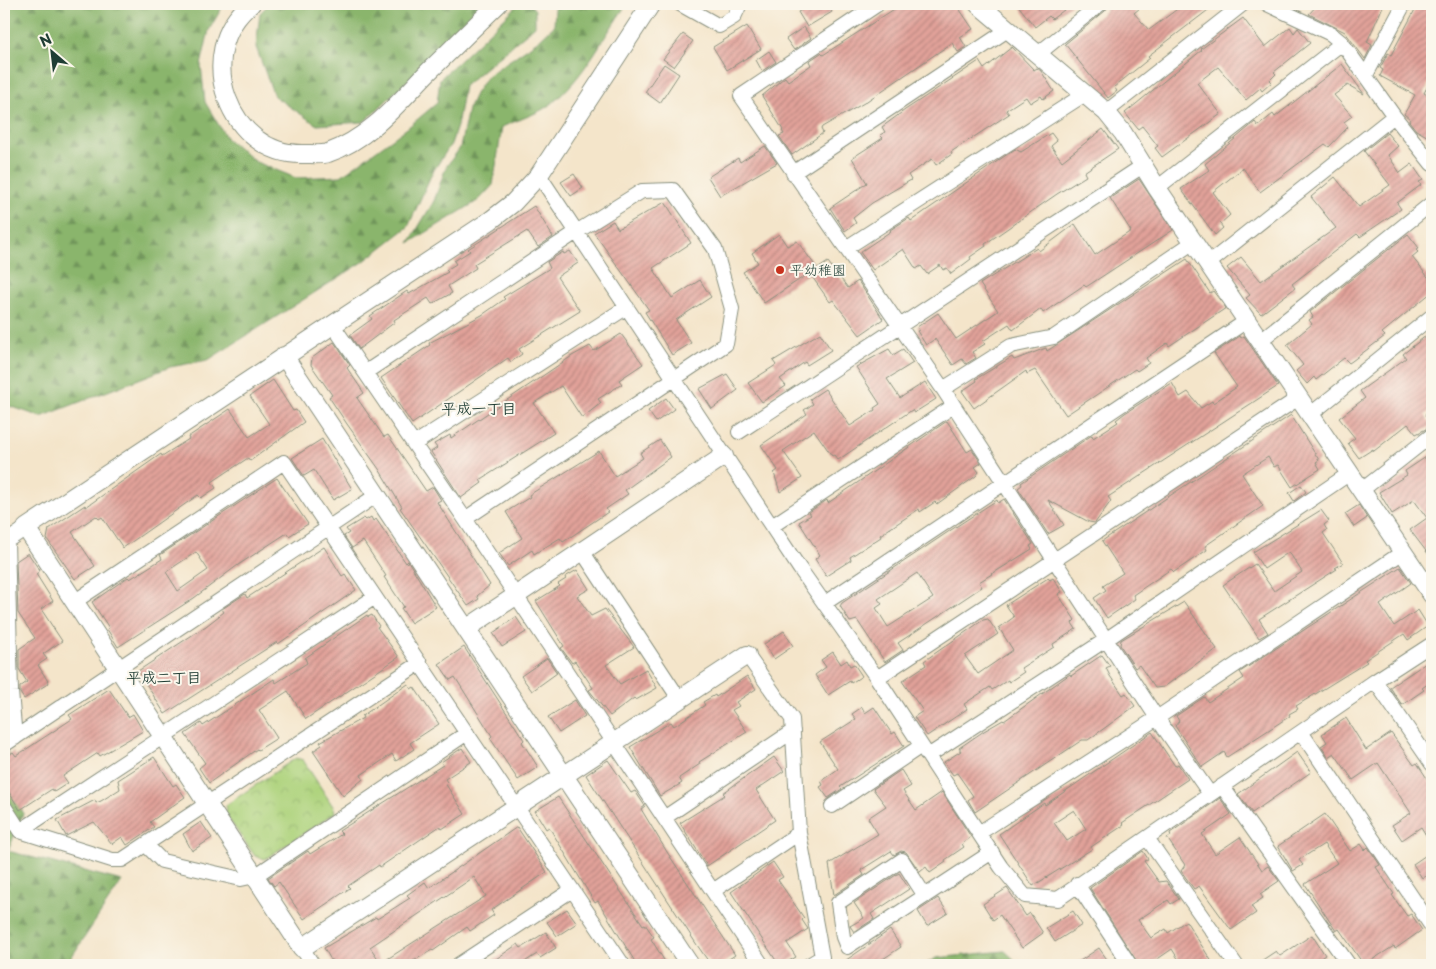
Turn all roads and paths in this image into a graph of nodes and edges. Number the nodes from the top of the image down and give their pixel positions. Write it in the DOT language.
graph roads {
  1 [pos="252,4"];
  2 [pos="498,4"];
  3 [pos="651,4"];
  4 [pos="680,4"];
  5 [pos="740,4"];
  6 [pos="878,4"];
  7 [pos="978,4"];
  8 [pos="1100,4"];
  9 [pos="1243,4"];
  10 [pos="1267,4"];
  11 [pos="1404,4"];
  12 [pos="1009,29"];
  13 [pos="1342,43"];
  14 [pos="1038,54"];
  15 [pos="1366,76"];
  16 [pos="1085,94"];
  17 [pos="1106,112"];
  18 [pos="1394,116"];
  19 [pos="1432,164"];
  20 [pos="1144,165"];
  21 [pos="794,173"];
  22 [pos="539,175"];
  23 [pos="1157,188"];
  24 [pos="1432,203"];
  25 [pos="578,231"];
  26 [pos="1195,241"];
  27 [pos="846,248"];
  28 [pos="1210,262"];
  29 [pos="627,307"];
  30 [pos="1432,316"];
  31 [pos="1248,320"];
  32 [pos="332,324"];
  33 [pos="899,328"];
  34 [pos="1261,340"];
  35 [pos="284,356"];
  36 [pos="366,372"];
  37 [pos="674,381"];
  38 [pos="943,390"];
  39 [pos="1300,397"];
  40 [pos="952,406"];
  41 [pos="1311,414"];
  42 [pos="739,432"];
  43 [pos="1432,435"];
  44 [pos="414,444"];
  45 [pos="724,456"];
  46 [pos="1350,473"];
  47 [pos="1003,482"];
  48 [pos="1362,490"];
  49 [pos="377,495"];
  50 [pos="465,519"];
  51 [pos="772,526"];
  52 [pos="328,527"];
  53 [pos="26,528"];
  54 [pos="582,551"];
  55 [pos="1403,552"];
  56 [pos="1056,560"];
  57 [pos="516,595"];
  58 [pos="1432,595"];
  59 [pos="375,597"];
  60 [pos="74,602"];
  61 [pos="825,603"];
  62 [pos="466,628"];
  63 [pos="1107,639"];
  64 [pos="1432,644"];
  65 [pos="747,655"];
  66 [pos="420,663"];
  67 [pos="118,668"];
  68 [pos="877,678"];
  69 [pos="1375,681"];
  70 [pos="680,700"];
  71 [pos="1157,718"];
  72 [pos="793,731"];
  73 [pos="1301,732"];
  74 [pos="467,733"];
  75 [pos="163,737"];
  76 [pos="9,741"];
  77 [pos="614,743"];
  78 [pos="925,751"];
  79 [pos="1432,764"];
  80 [pos="564,776"];
  81 [pos="1222,786"];
  82 [pos="1210,794"];
  83 [pos="208,804"];
  84 [pos="4,806"];
  85 [pos="832,806"];
  86 [pos="516,807"];
  87 [pos="664,818"];
  88 [pos="20,831"];
  89 [pos="798,833"];
  90 [pos="979,833"];
  91 [pos="1147,838"];
  92 [pos="146,845"];
  93 [pos="992,852"];
  94 [pos="255,876"];
  95 [pos="1077,884"];
  96 [pos="572,890"];
  97 [pos="713,891"];
  98 [pos="925,896"];
  99 [pos="1432,927"];
  100 [pos="302,948"];
  101 [pos="823,961"];
  102 [pos="313,965"];
  103 [pos="458,965"];
  104 [pos="623,965"];
  105 [pos="690,965"];
  106 [pos="762,965"];
  107 [pos="809,965"];
  108 [pos="1130,965"];
  109 [pos="1236,965"];
  110 [pos="1349,965"];
  1 -- 2 [label="street"];
  3 -- 22 [label="street"];
  4 -- 5 [label="street"];
  6 -- 21 [label="street"];
  7 -- 12 [label="street"];
  8 -- 14 [label="street"];
  9 -- 17 [label="street"];
  10 -- 13 [label="street"];
  11 -- 15 [label="street"];
  12 -- 14 [label="street"];
  12 -- 21 [label="street"];
  13 -- 15 [label="street"];
  13 -- 23 [label="street"];
  14 -- 16 [label="street"];
  15 -- 18 [label="street"];
  16 -- 17 [label="street"];
  16 -- 27 [label="street"];
  17 -- 20 [label="street"];
  18 -- 19 [label="street"];
  18 -- 28 [label="street"];
  20 -- 23 [label="street"];
  20 -- 33 [label="street"];
  21 -- 27 [label="street"];
  22 -- 25 [label="street"];
  22 -- 32 [label="street"];
  23 -- 26 [label="street"];
  24 -- 34 [label="street"];
  25 -- 29 [label="street"];
  25 -- 36 [label="street"];
  25 -- 37 [label="street"];
  26 -- 28 [label="street"];
  26 -- 38 [label="street"];
  27 -- 33 [label="street"];
  28 -- 31 [label="street"];
  29 -- 37 [label="street"];
  29 -- 44 [label="street"];
  30 -- 41 [label="street"];
  31 -- 34 [label="street"];
  31 -- 47 [label="street"];
  32 -- 35 [label="street"];
  32 -- 36 [label="street"];
  33 -- 38 [label="street"];
  33 -- 42 [label="street"];
  34 -- 39 [label="street"];
  35 -- 49 [label="street"];
  35 -- 53 [label="street"];
  36 -- 44 [label="street"];
  37 -- 45 [label="street"];
  37 -- 50 [label="street"];
  38 -- 40 [label="street"];
  39 -- 41 [label="street"];
  39 -- 56 [label="street"];
  40 -- 47 [label="street"];
  40 -- 51 [label="street"];
  41 -- 46 [label="street"];
  43 -- 48 [label="street"];
  44 -- 50 [label="street"];
  45 -- 51 [label="street"];
  45 -- 54 [label="street"];
  46 -- 48 [label="street"];
  46 -- 63 [label="street"];
  47 -- 56 [label="street"];
  47 -- 61 [label="street"];
  48 -- 55 [label="street"];
  49 -- 52 [label="street"];
  49 -- 62 [label="street"];
  50 -- 57 [label="street"];
  51 -- 61 [label="street"];
  52 -- 59 [label="street"];
  52 -- 60 [label="street"];
  52 -- 67 [label="street"];
  53 -- 60 [label="street"];
  53 -- 76 [label="street"];
  54 -- 57 [label="street"];
  54 -- 70 [label="street"];
  55 -- 58 [label="street"];
  55 -- 71 [label="street"];
  56 -- 63 [label="street"];
  56 -- 68 [label="street"];
  57 -- 62 [label="street"];
  57 -- 77 [label="street"];
  59 -- 66 [label="street"];
  59 -- 75 [label="street"];
  60 -- 67 [label="street"];
  61 -- 68 [label="street"];
  62 -- 80 [label="street"];
  63 -- 71 [label="street"];
  63 -- 78 [label="street"];
  64 -- 69 [label="street"];
  65 -- 70 [label="street"];
  65 -- 72 [label="street"];
  66 -- 74 [label="street"];
  66 -- 83 [label="street"];
  67 -- 75 [label="street"];
  67 -- 76 [label="street"];
  68 -- 78 [label="street"];
  69 -- 73 [label="street"];
  69 -- 79 [label="street"];
  70 -- 77 [label="street"];
  71 -- 82 [label="street"];
  71 -- 90 [label="street"];
  72 -- 87 [label="street"];
  72 -- 89 [label="street"];
  73 -- 81 [label="street"];
  73 -- 99 [label="street"];
  74 -- 86 [label="street"];
  74 -- 94 [label="street"];
  75 -- 83 [label="street"];
  75 -- 88 [label="street"];
  77 -- 80 [label="street"];
  77 -- 87 [label="street"];
  78 -- 85 [label="street"];
  78 -- 90 [label="street"];
  80 -- 86 [label="street"];
  80 -- 105 [label="street"];
  81 -- 82 [label="street"];
  81 -- 110 [label="street"];
  82 -- 91 [label="street"];
  83 -- 92 [label="street"];
  83 -- 94 [label="street"];
  84 -- 88 [label="street"];
  86 -- 96 [label="street"];
  86 -- 100 [label="street"];
  87 -- 97 [label="street"];
  88 -- 92 [label="street"];
  89 -- 97 [label="street"];
  89 -- 101 [label="street"];
  90 -- 93 [label="street"];
  91 -- 95 [label="street"];
  91 -- 109 [label="street"];
  92 -- 94 [label="street"];
  93 -- 95 [label="street"];
  93 -- 98 [label="street"];
  94 -- 100 [label="street"];
  95 -- 108 [label="street"];
  96 -- 103 [label="street"];
  96 -- 104 [label="street"];
  97 -- 106 [label="street"];
  98 -- 98 [label="street"];
  100 -- 102 [label="street"];
  101 -- 107 [label="street"];
}
